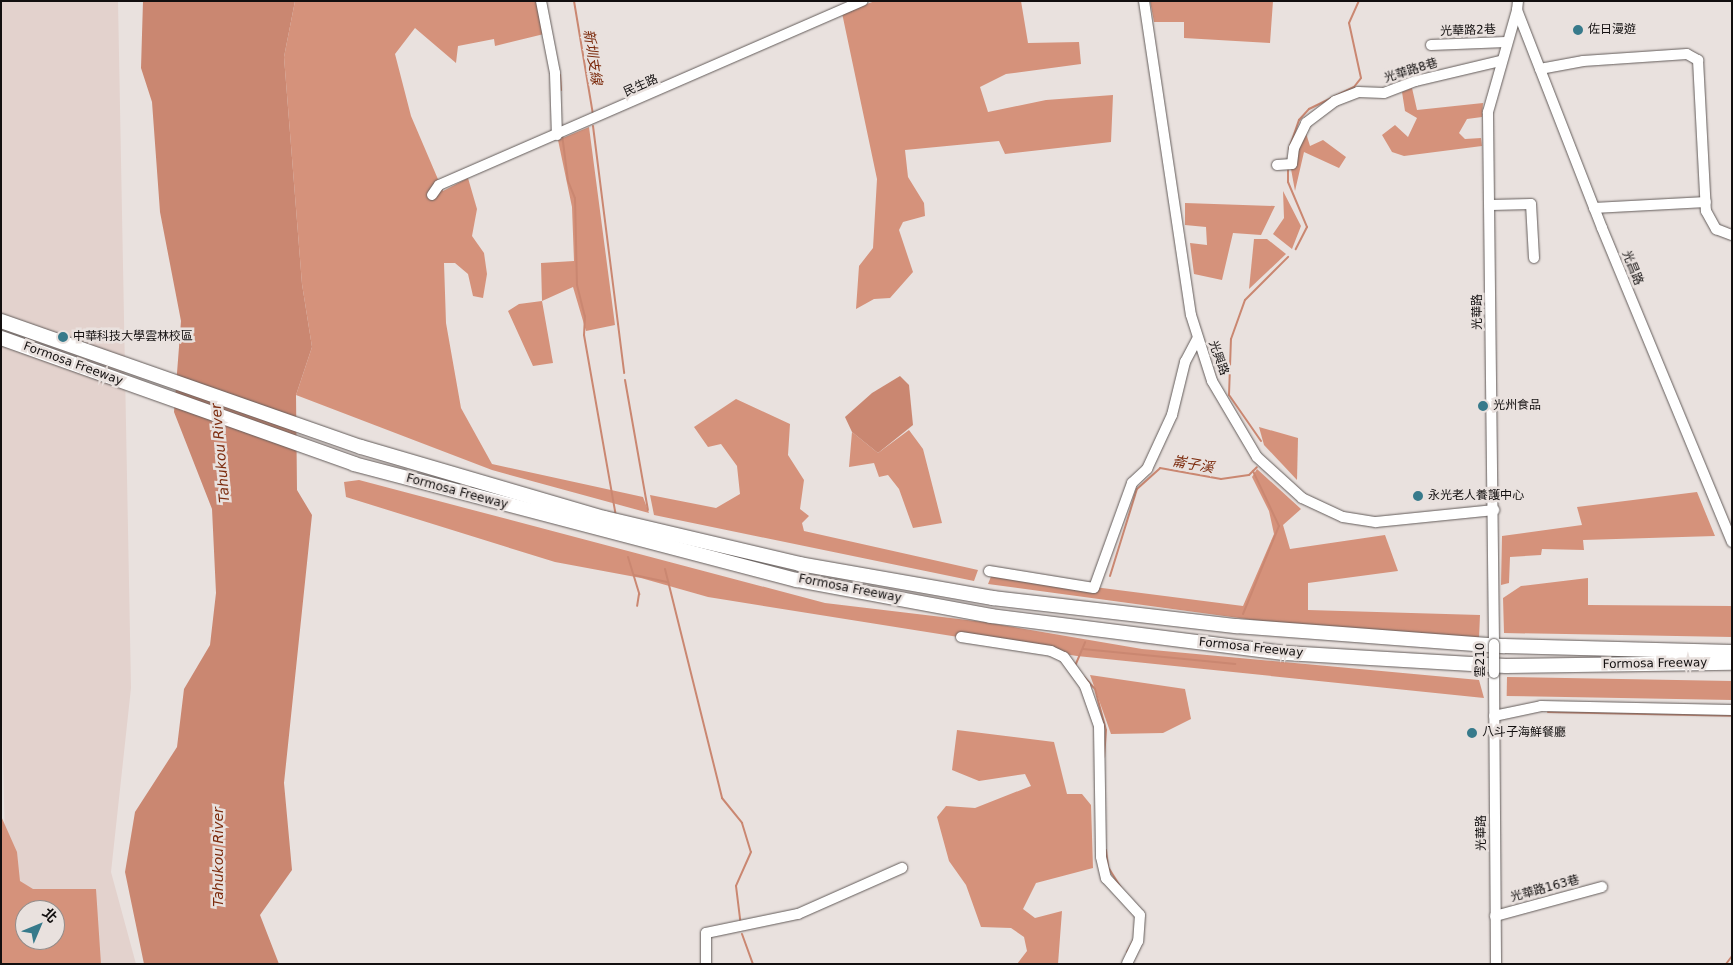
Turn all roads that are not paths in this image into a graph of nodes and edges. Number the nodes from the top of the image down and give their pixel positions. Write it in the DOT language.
graph roads {
  1 [pos="541,1"];
  2 [pos="863,1"];
  3 [pos="1144,1"];
  4 [pos="1517,6"];
  5 [pos="1506,42"];
  6 [pos="1431,45"];
  7 [pos="1500,61"];
  8 [pos="1540,69"];
  9 [pos="557,135"];
  10 [pos="1277,165"];
  11 [pos="432,195"];
  12 [pos="1706,202"];
  13 [pos="1490,205"];
  14 [pos="1594,208"];
  15 [pos="1732,235"];
  16 [pos="1534,258"];
  17 [pos="1,321"];
  18 [pos="1,338"];
  19 [pos="1198,338"];
  20 [pos="1494,510"];
  21 [pos="1732,542"];
  22 [pos="989,571"];
  23 [pos="1493,618"];
  24 [pos="961,637"];
  25 [pos="1732,652"];
  26 [pos="1732,663"];
  27 [pos="1494,702"];
  28 [pos="1732,710"];
  29 [pos="1494,716"];
  30 [pos="902,868"];
  31 [pos="1602,887"];
  32 [pos="1495,916"];
  33 [pos="706,964"];
  34 [pos="1126,964"];
  35 [pos="1496,964"];
  1 -- 9 [label="street"];
  2 -- 9 [label="street, 民生路"];
  3 -- 19 [label="street, 光興路"];
  4 -- 5 [label="street, 光華路 / 雲210"];
  4 -- 8 [label="street, 光昌路"];
  5 -- 6 [label="street, 光華路2巷"];
  5 -- 7 [label="street, 光華路 / 雲210"];
  7 -- 10 [label="street, 光華路8巷"];
  7 -- 13 [label="street, 光華路 / 雲210"];
  8 -- 12 [label="street"];
  8 -- 14 [label="street, 光昌路"];
  9 -- 11 [label="street, 民生路"];
  12 -- 14 [label="street"];
  12 -- 15 [label="street"];
  13 -- 16 [label="street"];
  13 -- 20 [label="street, 光華路 / 雲210"];
  14 -- 21 [label="street, 光昌路"];
  17 -- 25 [label="highway, Formosa Freeway"];
  18 -- 26 [label="highway, Formosa Freeway"];
  19 -- 20 [label="street, 光興路"];
  19 -- 22 [label="street"];
  20 -- 23 [label="street, 光華路 / 雲210"];
  23 -- 27 [label="street, 雲210 / 雲210, bridge"];
  24 -- 34 [label="street"];
  27 -- 29 [label="street, 光華路 / 雲210"];
  28 -- 29 [label="street"];
  29 -- 32 [label="street, 光華路 / 雲210"];
  30 -- 33 [label="street"];
  31 -- 32 [label="street, 光華路163巷"];
  32 -- 35 [label="street, 光華路 / 雲210"];
}
